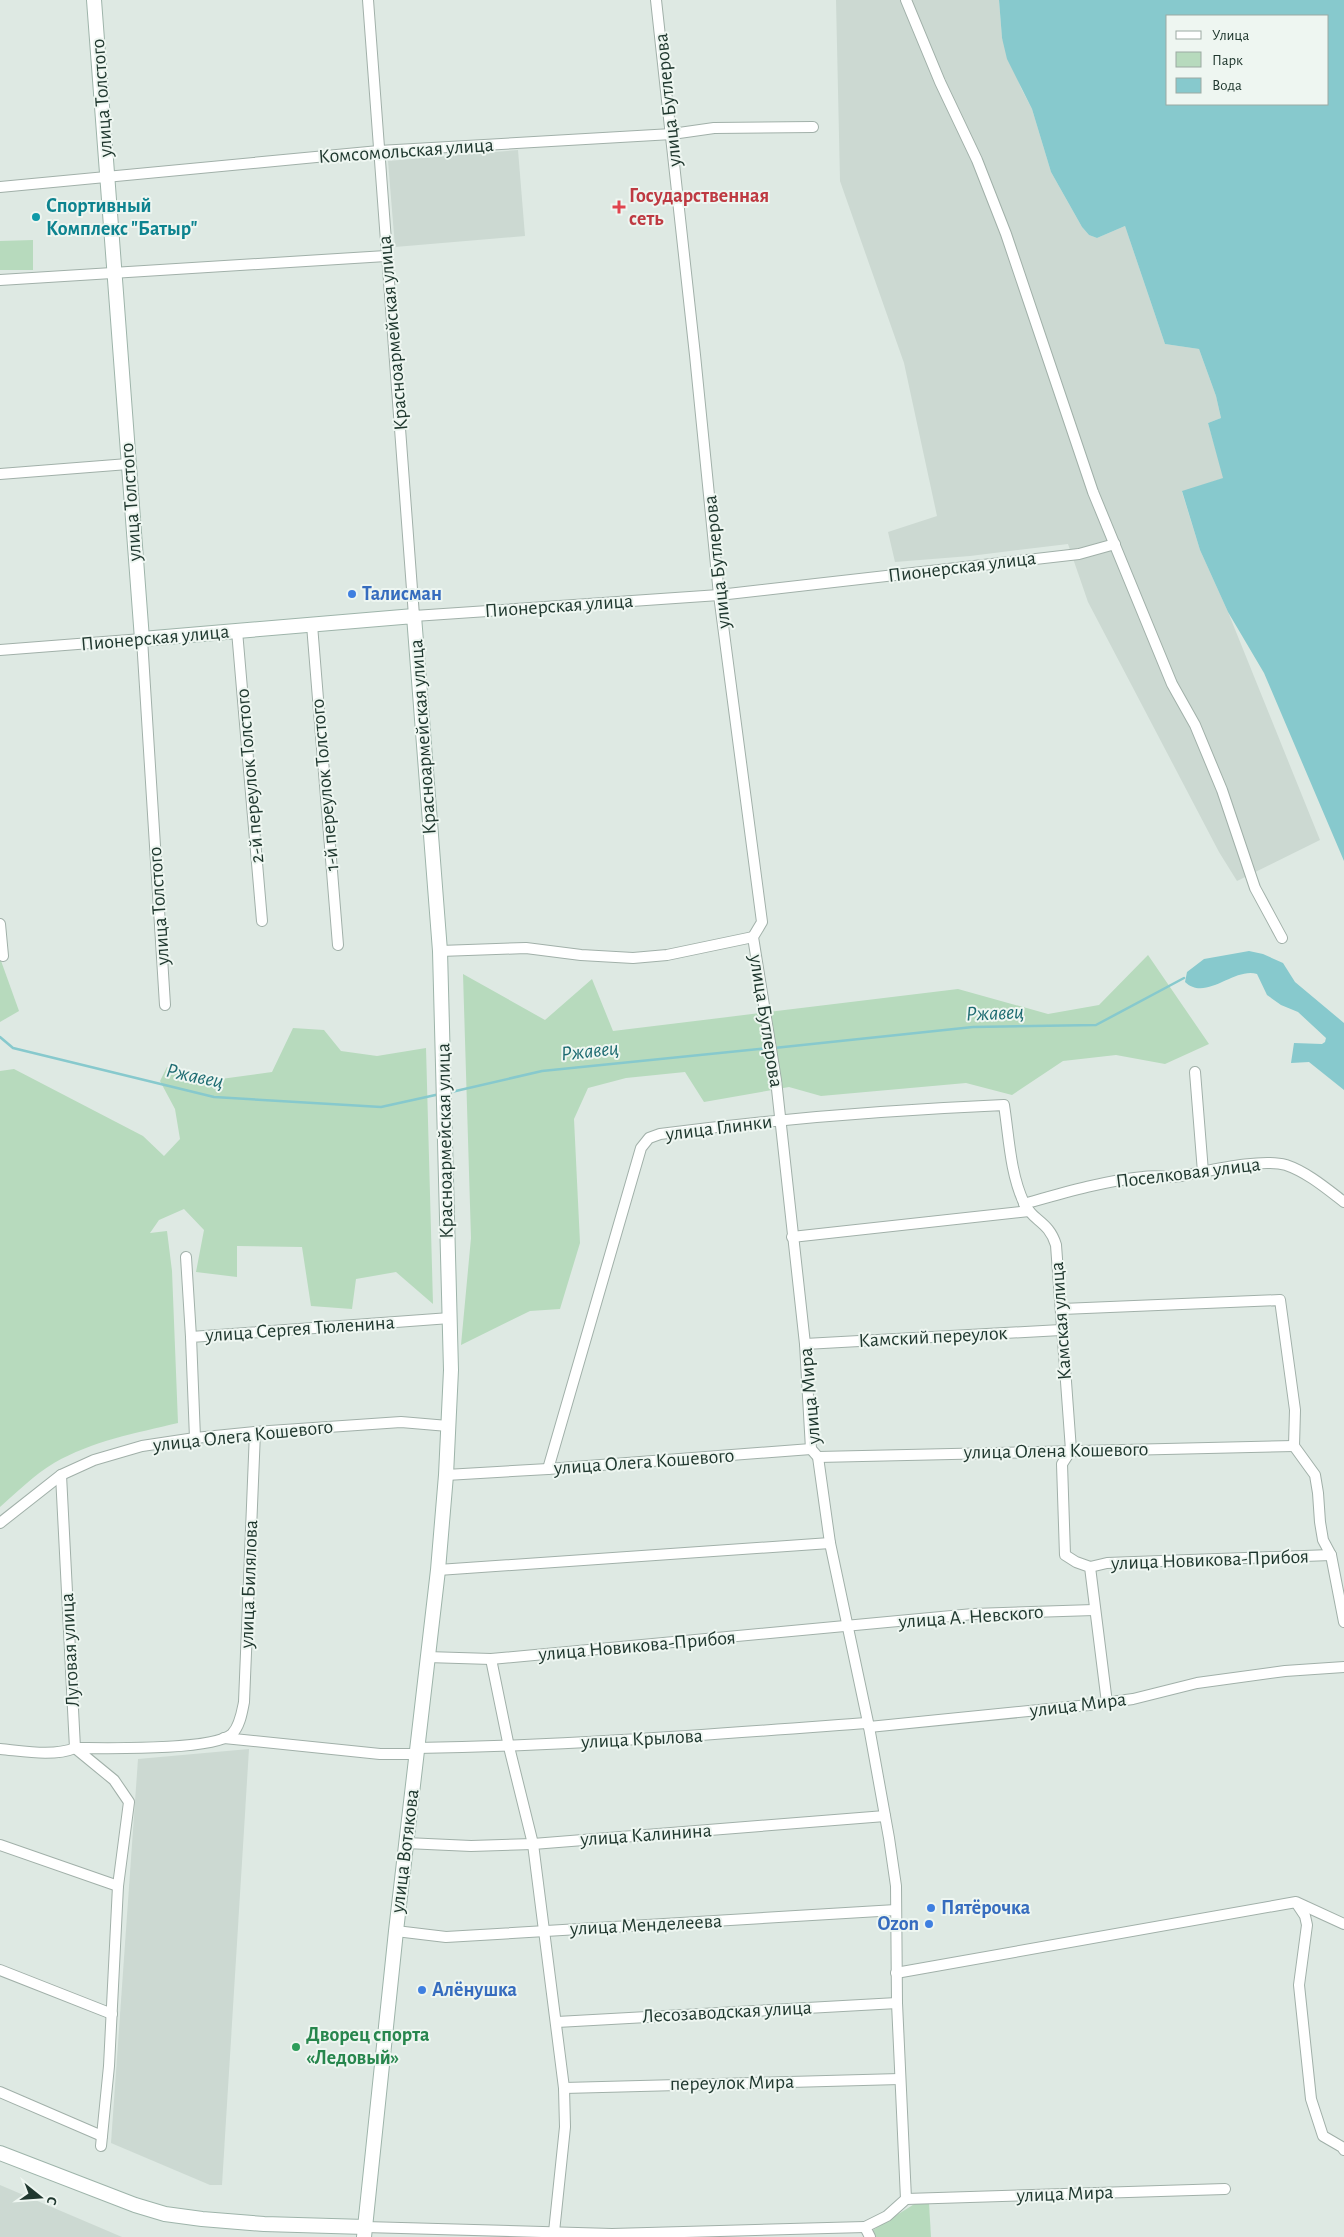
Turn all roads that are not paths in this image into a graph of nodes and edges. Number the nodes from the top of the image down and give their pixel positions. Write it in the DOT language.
graph roads {
  1 [pos="94,0"];
  2 [pos="368,0"];
  3 [pos="656,0"];
  4 [pos="906,0"];
  5 [pos="813,127"];
  6 [pos="672,134"];
  7 [pos="379,151"];
  8 [pos="108,178"];
  9 [pos="0,187"];
  10 [pos="386,256"];
  11 [pos="114,273"];
  12 [pos="0,280"];
  13 [pos="128,464"];
  14 [pos="0,474"];
  15 [pos="1115,544"];
  16 [pos="719,595"];
  17 [pos="414,616"];
  18 [pos="312,624"];
  19 [pos="237,631"];
  20 [pos="142,638"];
  21 [pos="0,650"];
  22 [pos="262,921"];
  23 [pos="0,924"];
  24 [pos="753,937"];
  25 [pos="1282,938"];
  26 [pos="338,945"];
  27 [pos="440,951"];
  28 [pos="3,956"];
  29 [pos="165,1005"];
  30 [pos="1195,1072"];
  31 [pos="780,1120"];
  32 [pos="1203,1172"];
  33 [pos="1344,1202"];
  34 [pos="1027,1207"];
  35 [pos="792,1237"];
  36 [pos="186,1257"];
  37 [pos="1062,1309"];
  38 [pos="450,1318"];
  39 [pos="1061,1330"];
  40 [pos="191,1337"];
  41 [pos="805,1344"];
  42 [pos="448,1426"];
  43 [pos="255,1432"];
  44 [pos="195,1438"];
  45 [pos="1294,1446"];
  46 [pos="1071,1450"];
  47 [pos="815,1453"];
  48 [pos="548,1469"];
  49 [pos="446,1474"];
  50 [pos="61,1475"];
  51 [pos="0,1523"];
  52 [pos="830,1543"];
  53 [pos="1331,1555"];
  54 [pos="1090,1567"];
  55 [pos="438,1570"];
  56 [pos="1094,1610"];
  57 [pos="1344,1622"];
  58 [pos="848,1627"];
  59 [pos="427,1657"];
  60 [pos="491,1659"];
  61 [pos="1344,1667"];
  62 [pos="1107,1703"];
  63 [pos="868,1725"];
  64 [pos="228,1736"];
  65 [pos="509,1747"];
  66 [pos="75,1748"];
  67 [pos="0,1749"];
  68 [pos="416,1751"];
  69 [pos="885,1816"];
  70 [pos="406,1843"];
  71 [pos="533,1844"];
  72 [pos="0,1845"];
  73 [pos="118,1886"];
  74 [pos="1296,1902"];
  75 [pos="896,1910"];
  76 [pos="1344,1924"];
  77 [pos="396,1932"];
  78 [pos="544,1932"];
  79 [pos="0,1970"];
  80 [pos="896,1973"];
  81 [pos="897,2003"];
  82 [pos="112,2014"];
  83 [pos="557,2022"];
  84 [pos="900,2080"];
  85 [pos="564,2088"];
  86 [pos="0,2092"];
  87 [pos="1344,2150"];
  88 [pos="0,2153"];
  89 [pos="1225,2189"];
  90 [pos="906,2200"];
  91 [pos="865,2227"];
  92 [pos="364,2232"];
  93 [pos="554,2232"];
  94 [pos="612,2235"];
  95 [pos="870,2237"];
  1 -- 8 [label="street, улица Толстого"];
  2 -- 7 [label="street, Красноармейская улица"];
  3 -- 6 [label="street, улица Бутлерова"];
  4 -- 15 [label="street"];
  5 -- 6 [label="street, Комсомольская улица"];
  6 -- 7 [label="street, Комсомольская улица"];
  6 -- 16 [label="street, улица Бутлерова"];
  7 -- 8 [label="street, Комсомольская улица"];
  7 -- 10 [label="street, Красноармейская улица"];
  8 -- 9 [label="street, Комсомольская улица"];
  8 -- 11 [label="street, улица Толстого"];
  10 -- 11 [label="street"];
  10 -- 17 [label="street, Красноармейская улица"];
  11 -- 12 [label="street"];
  11 -- 13 [label="street, улица Толстого"];
  13 -- 14 [label="street"];
  13 -- 20 [label="street, улица Толстого"];
  15 -- 16 [label="street, Пионерская улица"];
  15 -- 25 [label="street"];
  16 -- 17 [label="street, Пионерская улица"];
  16 -- 24 [label="street, улица Бутлерова"];
  17 -- 18 [label="street, Пионерская улица"];
  17 -- 27 [label="street, Красноармейская улица"];
  18 -- 19 [label="street, Пионерская улица"];
  18 -- 26 [label="street, 1-й переулок Толстого"];
  19 -- 20 [label="street, Пионерская улица"];
  19 -- 22 [label="street, 2-й переулок Толстого"];
  20 -- 21 [label="street, Пионерская улица"];
  20 -- 29 [label="street, улица Толстого"];
  23 -- 28 [label="street"];
  24 -- 27 [label="street"];
  24 -- 31 [label="street, улица Бутлерова"];
  27 -- 38 [label="street, Красноармейская улица"];
  30 -- 32 [label="street"];
  31 -- 34 [label="street, улица Глинки"];
  31 -- 35 [label="street, улица Мира"];
  31 -- 48 [label="street, улица Глинки"];
  32 -- 33 [label="street, Поселковая улица"];
  32 -- 34 [label="street, Поселковая улица"];
  34 -- 35 [label="street, Поселковая улица"];
  34 -- 37 [label="street, Камская улица"];
  35 -- 41 [label="street, улица Мира"];
  36 -- 40 [label="street"];
  37 -- 39 [label="street, Камская улица"];
  37 -- 45 [label="street"];
  38 -- 40 [label="street, улица Сергея Тюленина"];
  38 -- 42 [label="street, Красноармейская улица"];
  39 -- 41 [label="street, Камский переулок"];
  39 -- 46 [label="street, Камская улица"];
  40 -- 44 [label="street, улица Сергея Тюленина"];
  41 -- 47 [label="street, улица Мира"];
  42 -- 43 [label="street, улица Олега Кошевого"];
  42 -- 49 [label="street, Красноармейская улица"];
  43 -- 44 [label="street, улица Олега Кошевого"];
  43 -- 64 [label="street, улица Билялова"];
  44 -- 50 [label="street, улица Олега Кошевого"];
  45 -- 46 [label="street, улица Олена Кошевого"];
  45 -- 53 [label="street"];
  46 -- 47 [label="street, улица Олена Кошевого"];
  46 -- 54 [label="street"];
  47 -- 48 [label="street, улица Олега Кошевого"];
  47 -- 52 [label="street, улица Мира"];
  48 -- 49 [label="street, улица Олега Кошевого"];
  49 -- 55 [label="street, улица Вотякова"];
  50 -- 51 [label="street, улица Олега Кошевого"];
  50 -- 66 [label="street, Луговая улица"];
  52 -- 55 [label="street"];
  52 -- 58 [label="street, улица Мира"];
  53 -- 54 [label="street, улица Новикова-Прибоя"];
  53 -- 57 [label="street"];
  54 -- 56 [label="street"];
  55 -- 59 [label="street, улица Вотякова"];
  56 -- 58 [label="street, улица А. Невского"];
  56 -- 62 [label="street"];
  58 -- 60 [label="street, улица Новикова-Прибоя"];
  58 -- 63 [label="street, улица Мира"];
  59 -- 60 [label="street, улица Новикова-Прибоя"];
  59 -- 68 [label="street, улица Вотякова"];
  60 -- 65 [label="street"];
  61 -- 62 [label="street, улица Мира"];
  62 -- 63 [label="street, улица Мира"];
  63 -- 65 [label="street, улица Крылова"];
  63 -- 69 [label="street, улица Мира"];
  64 -- 66 [label="street, улица Крылова"];
  64 -- 68 [label="street, улица Крылова"];
  65 -- 68 [label="street, улица Крылова"];
  65 -- 71 [label="street"];
  66 -- 67 [label="street"];
  66 -- 73 [label="street"];
  68 -- 70 [label="street, улица Вотякова"];
  69 -- 71 [label="street, улица Калинина"];
  69 -- 75 [label="street, улица Мира"];
  70 -- 71 [label="street, улица Калинина"];
  70 -- 77 [label="street, улица Вотякова"];
  71 -- 78 [label="street"];
  72 -- 73 [label="street"];
  73 -- 82 [label="street"];
  74 -- 76 [label="street"];
  74 -- 80 [label="street"];
  74 -- 87 [label="street"];
  75 -- 78 [label="street, улица Менделеева"];
  75 -- 80 [label="street, улица Мира"];
  77 -- 78 [label="street, улица Менделеева"];
  77 -- 92 [label="street, улица Вотякова"];
  78 -- 83 [label="street"];
  79 -- 82 [label="street"];
  80 -- 81 [label="street, улица Мира"];
  81 -- 83 [label="street, Лесозаводская улица"];
  81 -- 84 [label="street, улица Мира"];
  82 -- 86 [label="street"];
  83 -- 85 [label="street"];
  84 -- 85 [label="street, переулок Мира"];
  84 -- 90 [label="street, улица Мира"];
  85 -- 93 [label="street"];
  88 -- 92 [label="street"];
  89 -- 90 [label="street, улица Мира"];
  90 -- 91 [label="street"];
  91 -- 94 [label="street"];
  91 -- 95 [label="street"];
  92 -- 93 [label="street"];
  93 -- 94 [label="street"];
}
